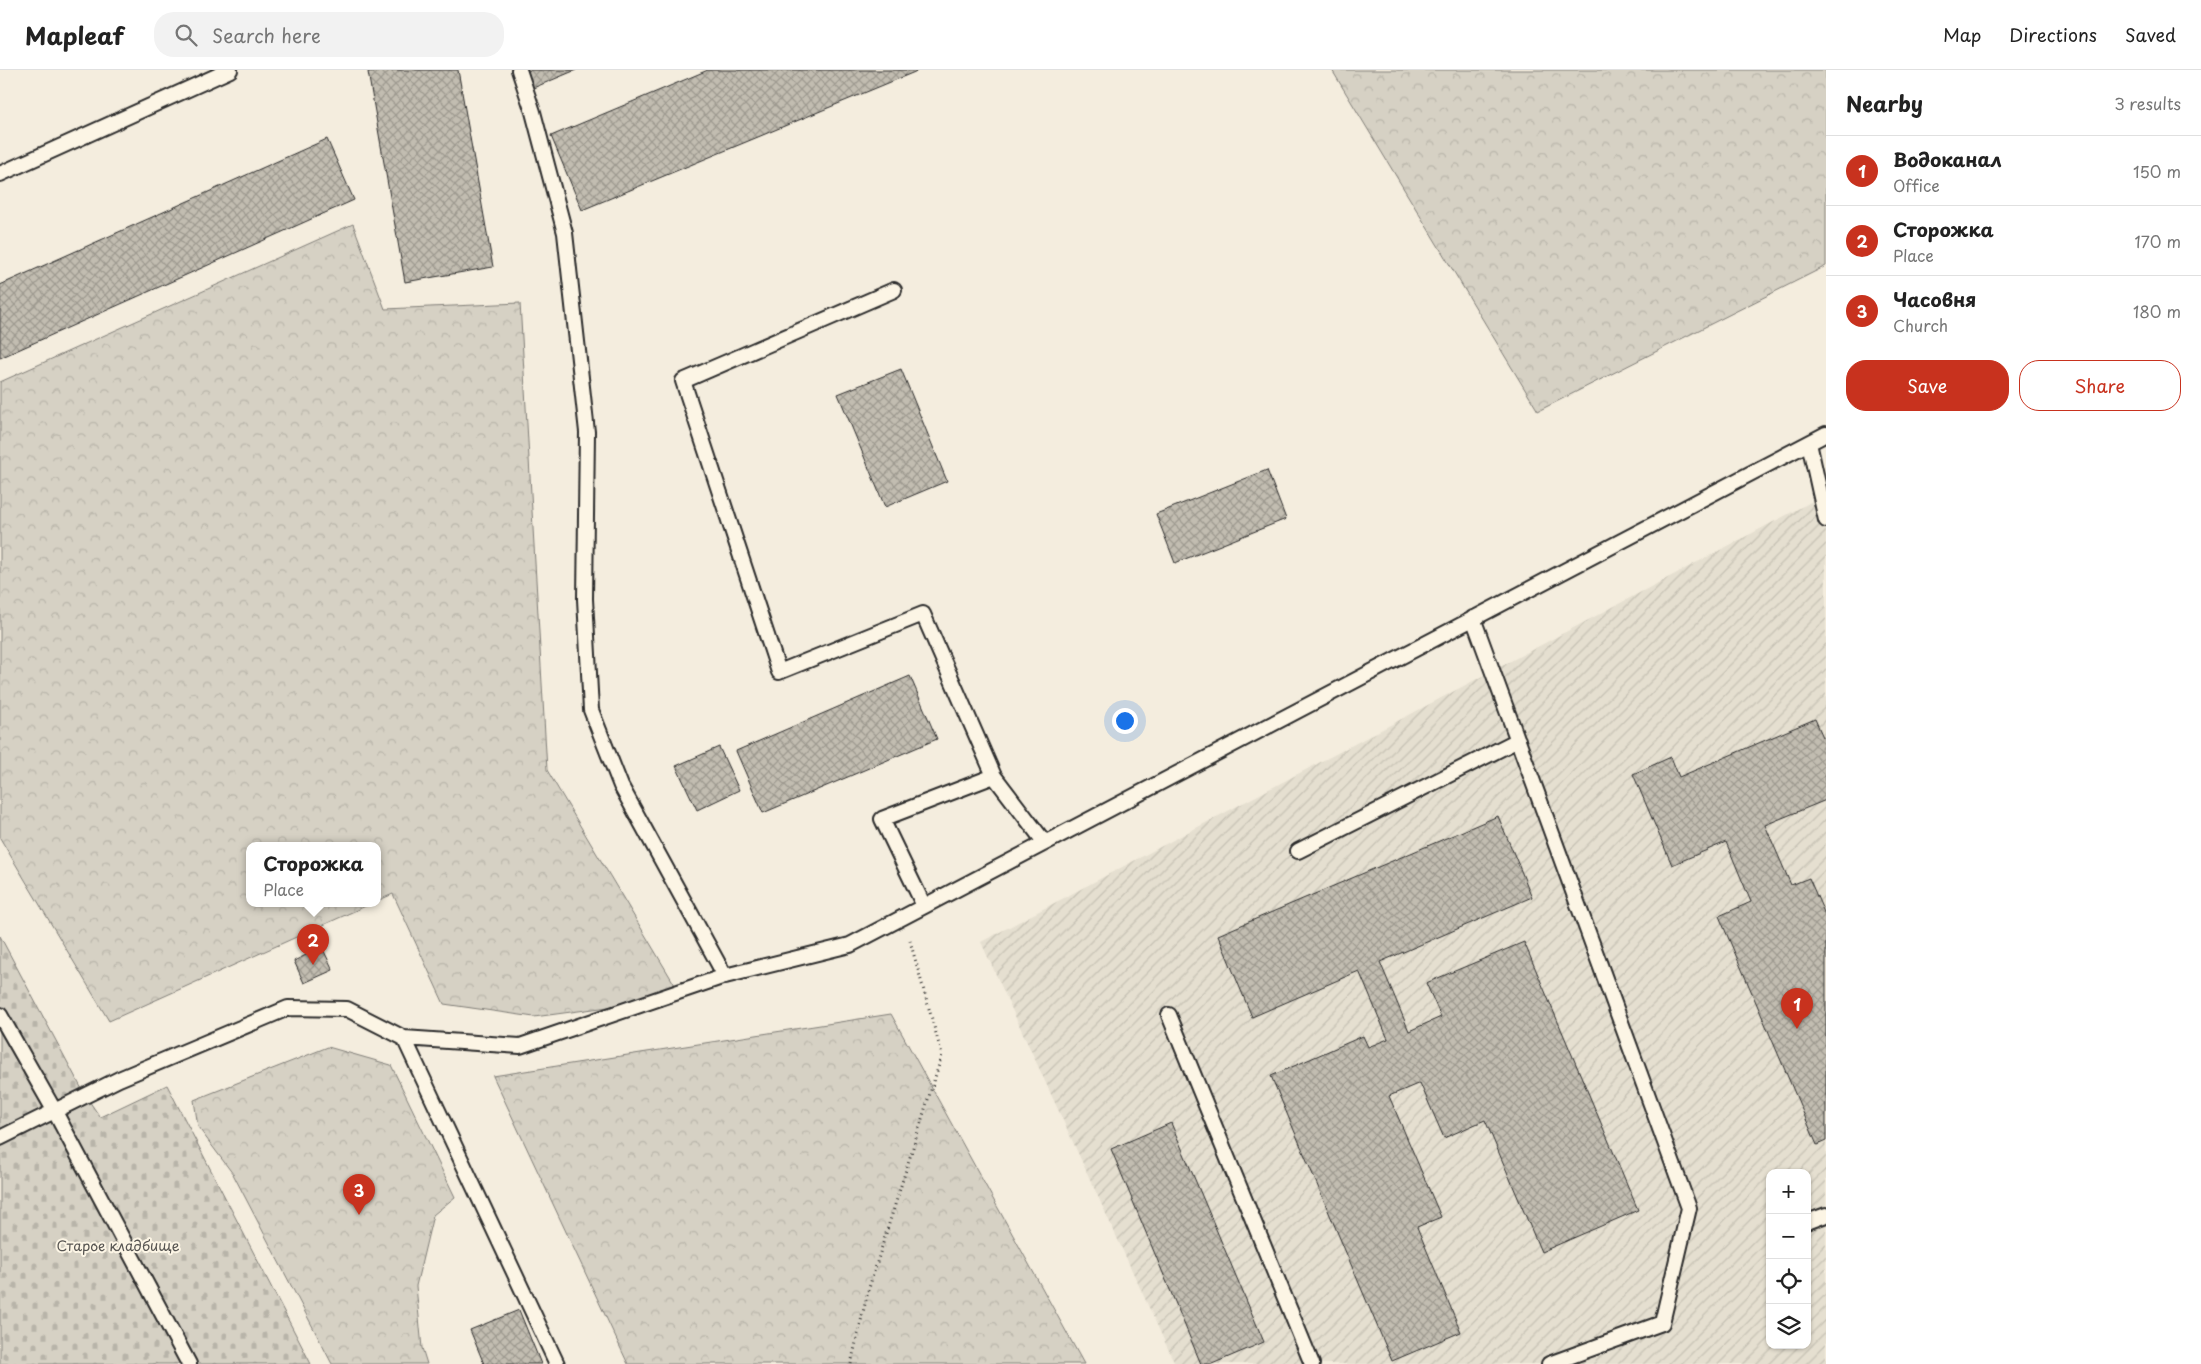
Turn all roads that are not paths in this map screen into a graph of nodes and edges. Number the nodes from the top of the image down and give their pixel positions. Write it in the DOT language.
graph roads {
  1 [pos="230,70"];
  2 [pos="519,70"];
  3 [pos="0,174"];
  4 [pos="894,290"];
  5 [pos="1826,434"];
  6 [pos="1809,443"];
  7 [pos="1826,520"];
  8 [pos="1473,618"];
  9 [pos="1518,740"];
  10 [pos="994,776"];
  11 [pos="1045,842"];
  12 [pos="1298,851"];
  13 [pos="924,906"];
  14 [pos="726,976"];
  15 [pos="0,1016"];
  16 [pos="1169,1016"];
  17 [pos="404,1038"];
  18 [pos="54,1110"];
  19 [pos="0,1138"];
  20 [pos="1826,1215"];
  21 [pos="1811,1221"];
  22 [pos="189,1364"];
  23 [pos="557,1364"];
  24 [pos="1312,1364"];
  25 [pos="1549,1364"];
  1 -- 3 [label="lane"];
  2 -- 14 [label="lane"];
  4 -- 10 [label="lane"];
  5 -- 6 [label="lane"];
  6 -- 7 [label="lane"];
  6 -- 8 [label="lane"];
  8 -- 9 [label="lane"];
  8 -- 11 [label="lane"];
  9 -- 12 [label="lane"];
  9 -- 25 [label="lane"];
  10 -- 11 [label="lane"];
  10 -- 13 [label="lane"];
  11 -- 13 [label="lane"];
  13 -- 14 [label="lane"];
  14 -- 17 [label="lane"];
  15 -- 18 [label="lane"];
  16 -- 24 [label="lane"];
  17 -- 18 [label="lane"];
  17 -- 23 [label="lane"];
  18 -- 19 [label="lane"];
  18 -- 22 [label="lane"];
  20 -- 21 [label="lane"];
}
